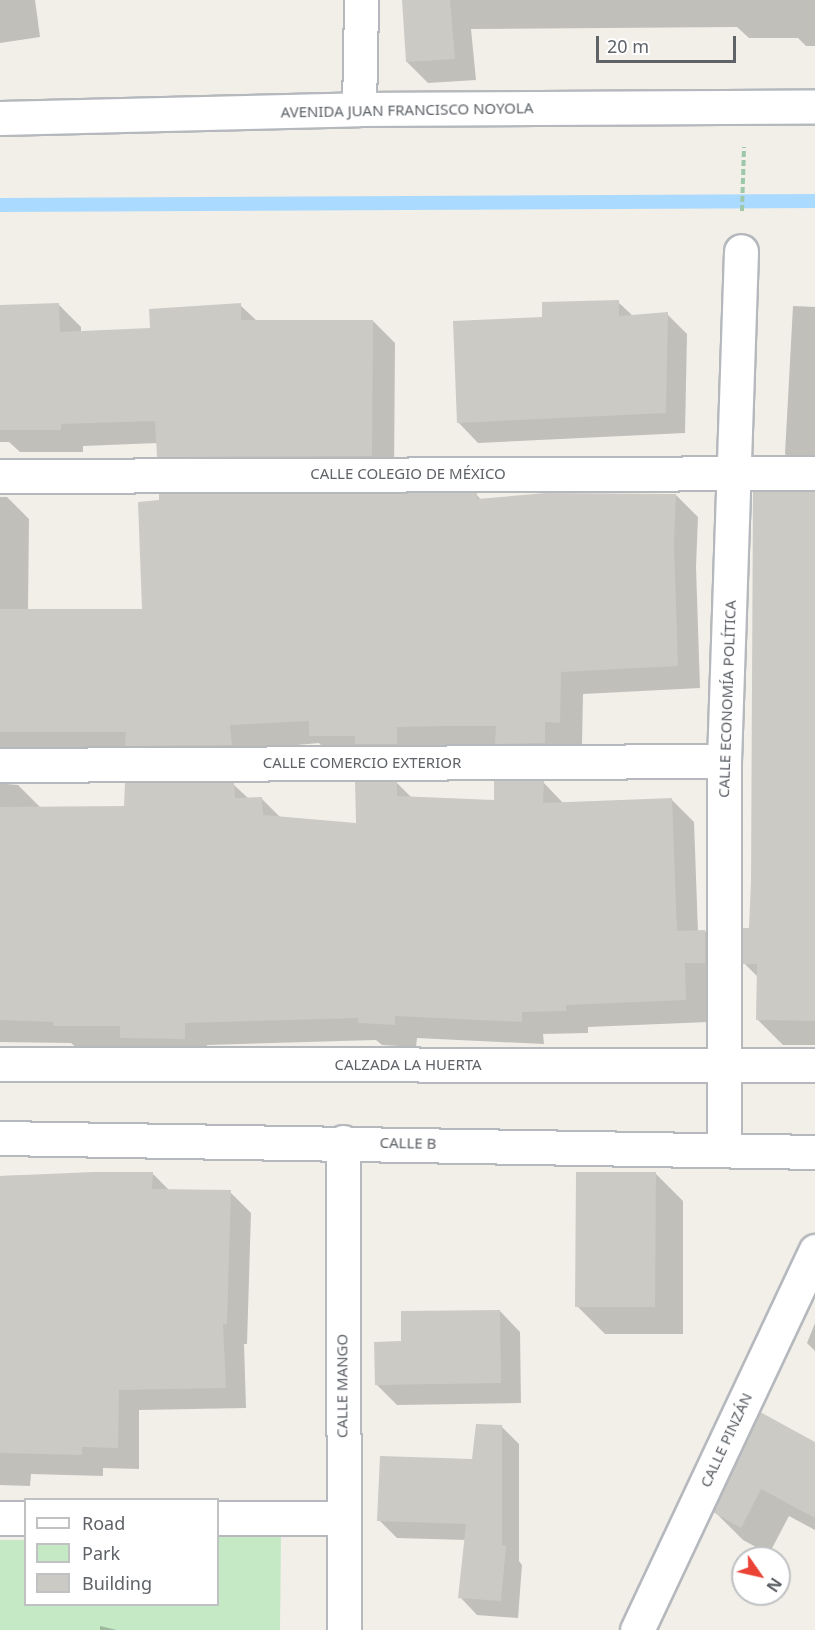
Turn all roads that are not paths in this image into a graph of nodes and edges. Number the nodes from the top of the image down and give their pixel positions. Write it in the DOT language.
graph roads {
  1 [pos="361,0"];
  2 [pos="815,106"];
  3 [pos="359,109"];
  4 [pos="0,118"];
  5 [pos="741,251"];
  6 [pos="734,473"];
  7 [pos="815,473"];
  8 [pos="0,476"];
  9 [pos="724,761"];
  10 [pos="0,765"];
  11 [pos="0,1064"];
  12 [pos="815,1065"];
  13 [pos="721,1066"];
  14 [pos="0,1138"];
  15 [pos="343,1142"];
  16 [pos="724,1148"];
  17 [pos="815,1152"];
  18 [pos="815,1251"];
  19 [pos="0,1518"];
  20 [pos="24,1518"];
  21 [pos="219,1518"];
  22 [pos="342,1518"];
  23 [pos="344,1630"];
  24 [pos="637,1630"];
  1 -- 3 [label="street"];
  2 -- 3 [label="street, AVENIDA JUAN FRANCISCO NOYOLA"];
  3 -- 4 [label="street, AVENIDA JUAN FRANCISCO NOYOLA"];
  5 -- 6 [label="street, CALLE ECONOMÍA POLÍTICA"];
  6 -- 7 [label="street, CALLE COLEGIO DE MÉXICO"];
  6 -- 8 [label="street, CALLE COLEGIO DE MÉXICO"];
  6 -- 9 [label="street, CALLE ECONOMÍA POLÍTICA"];
  9 -- 10 [label="street, CALLE COMERCIO EXTERIOR"];
  9 -- 13 [label="street, CALLE ECONOMÍA POLÍTICA"];
  11 -- 13 [label="street, CALZADA LA HUERTA"];
  12 -- 13 [label="street, CALZADA LA HUERTA"];
  13 -- 16 [label="street, CALLE ECONOMÍA POLÍTICA"];
  14 -- 15 [label="street, CALLE B"];
  15 -- 16 [label="street, CALLE B"];
  15 -- 22 [label="street, CALLE MANGO"];
  16 -- 17 [label="street, CALLE B"];
  18 -- 24 [label="street, CALLE PINZÁN"];
  19 -- 20 [label="street"];
  21 -- 22 [label="street"];
  22 -- 23 [label="street, CALLE MANGO"];
}
